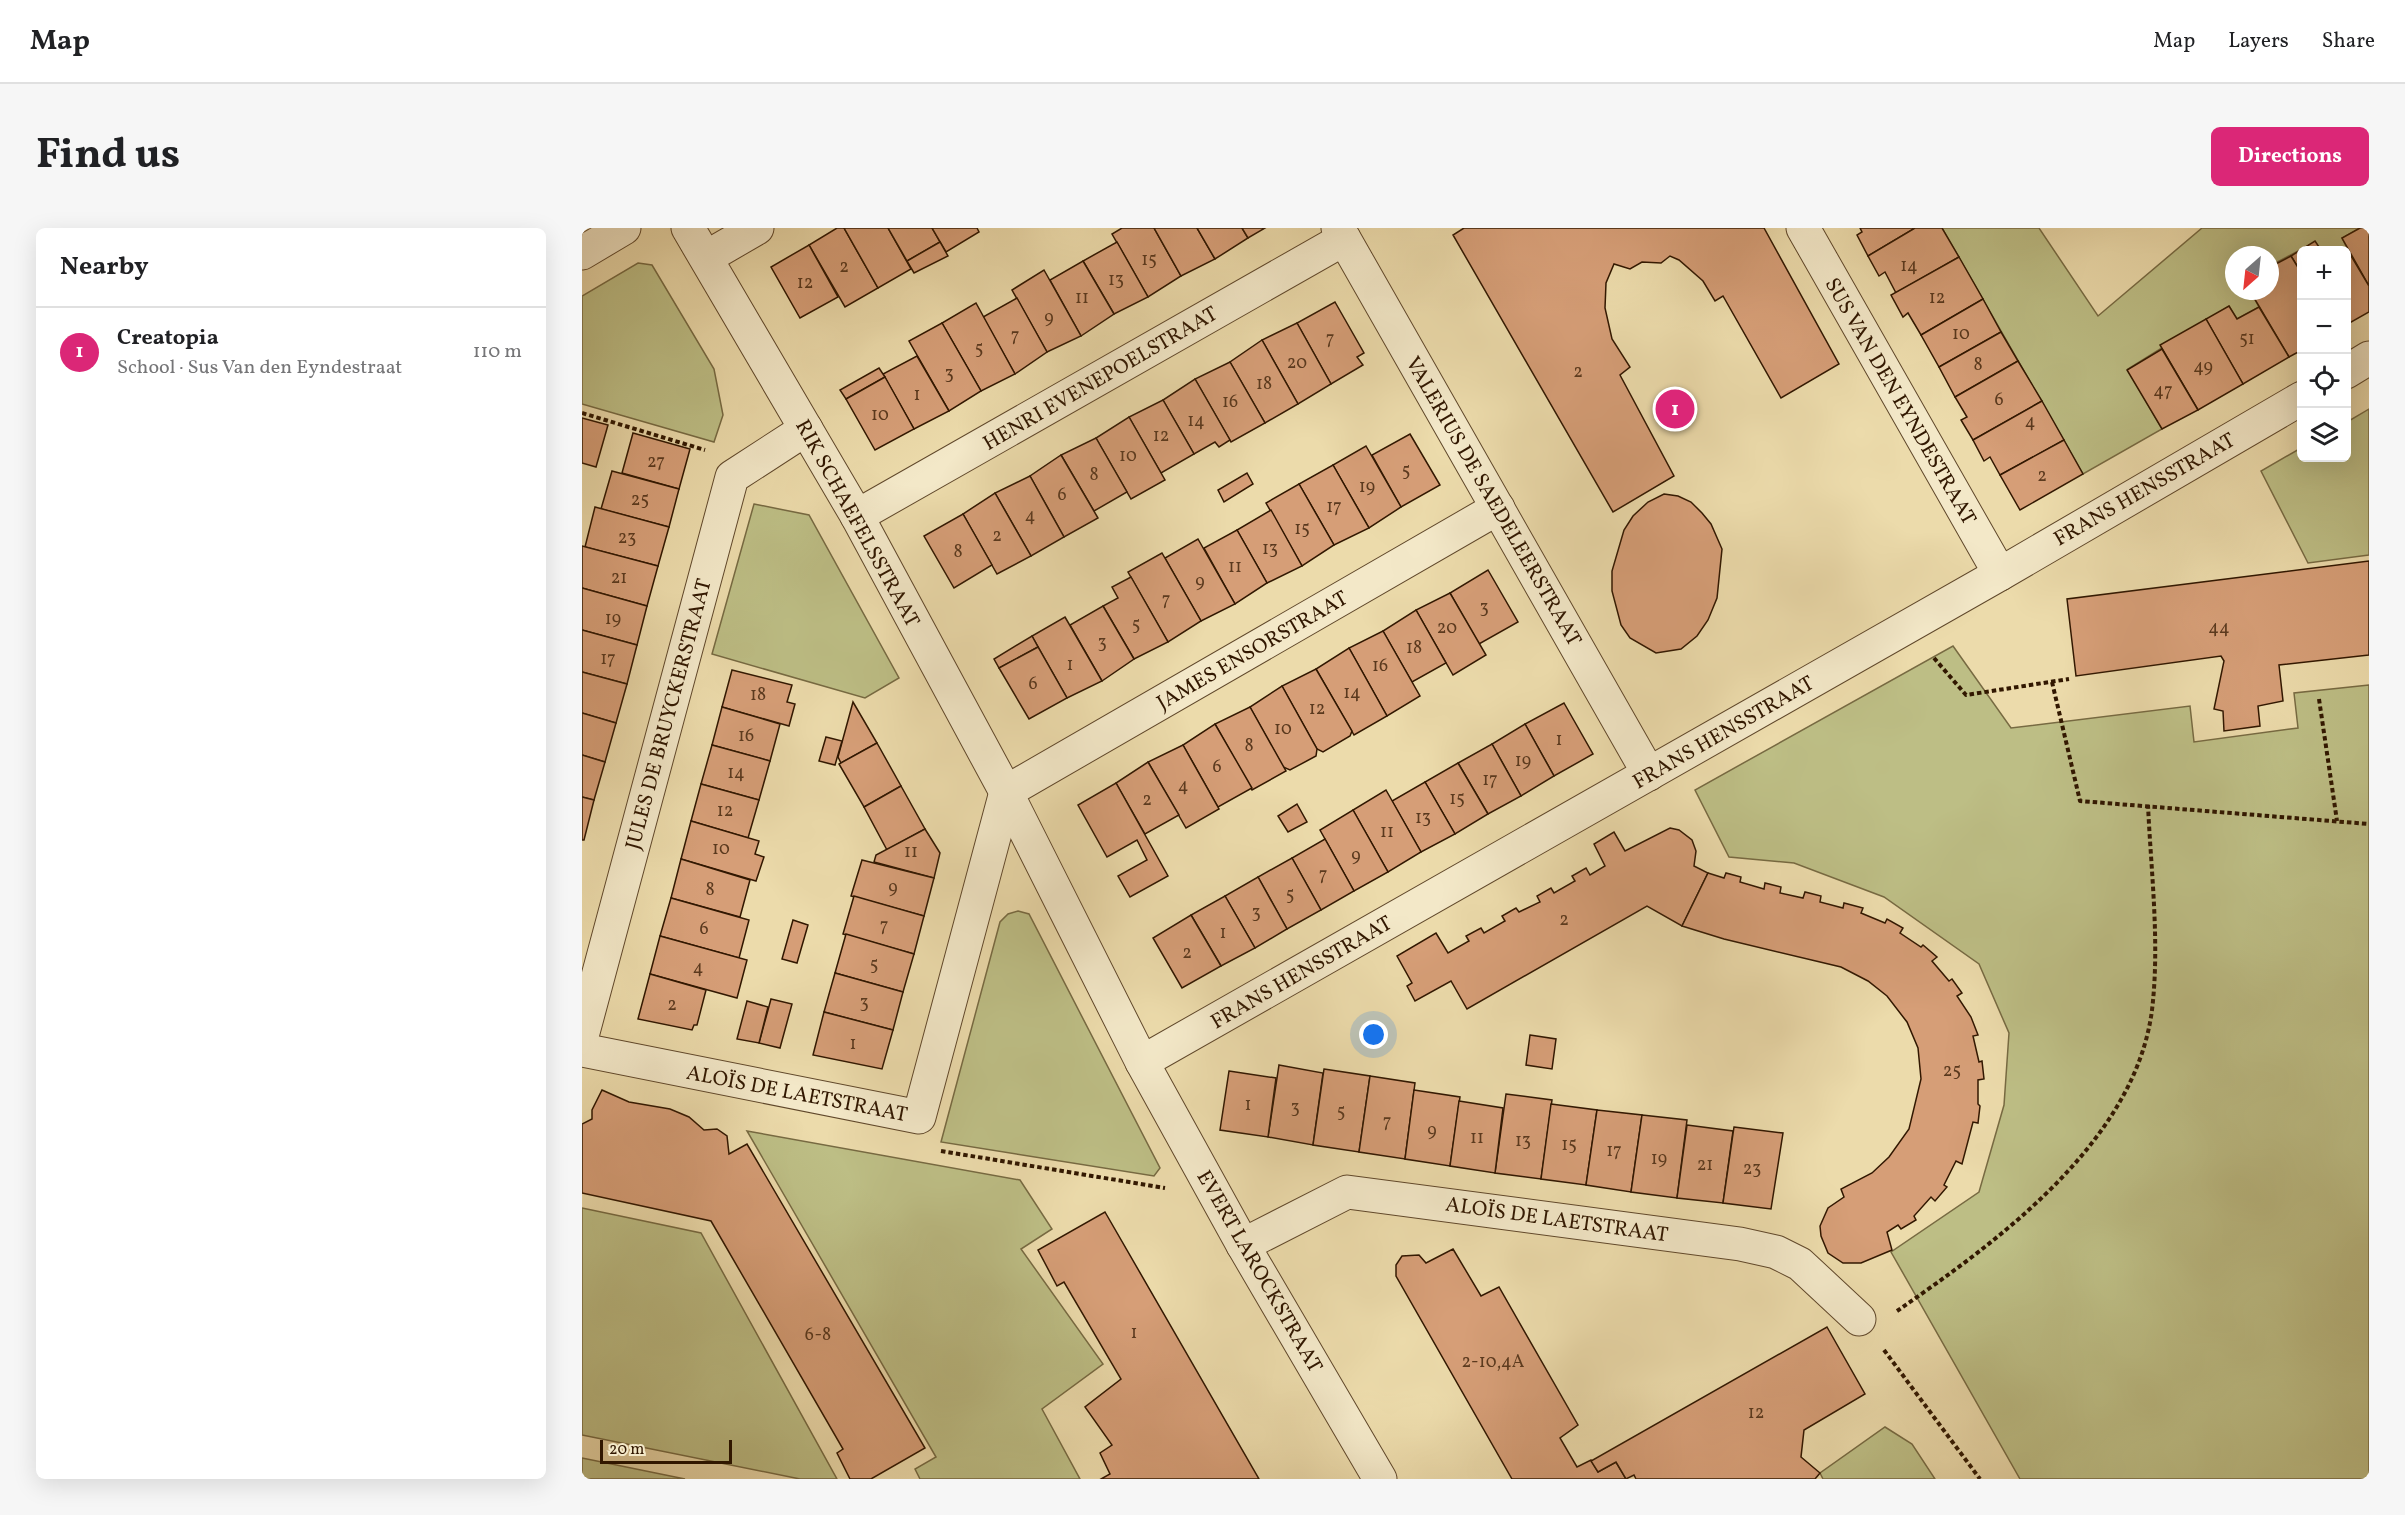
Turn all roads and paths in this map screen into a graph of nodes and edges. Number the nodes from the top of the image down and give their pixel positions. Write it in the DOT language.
graph roads {
  1 [pos="624,228"];
  2 [pos="688,228"];
  3 [pos="757,228"];
  4 [pos="1803,228"];
  5 [pos="1341,234"];
  6 [pos="582,253"];
  7 [pos="707,257"];
  8 [pos="2369,358"];
  9 [pos="2351,369"];
  10 [pos="2297,400"];
  11 [pos="582,413"];
  12 [pos="806,429"];
  13 [pos="750,464"];
  14 [pos="1498,508"];
  15 [pos="856,516"];
  16 [pos="2000,574"];
  17 [pos="1906,626"];
  18 [pos="2069,679"];
  19 [pos="2052,682"];
  20 [pos="2319,699"];
  21 [pos="1649,774"];
  22 [pos="1006,792"];
  23 [pos="2148,805"];
  24 [pos="2337,821"];
  25 [pos="2369,824"];
  26 [pos="582,1036"];
  27 [pos="582,1050"];
  28 [pos="1142,1062"];
  29 [pos="919,1118"];
  30 [pos="1203,1172"];
  31 [pos="1243,1245"];
  32 [pos="1874,1318"];
  33 [pos="1883,1349"];
  34 [pos="1380,1479"];
  35 [pos="1980,1479"];
  1 -- 6 [label="street"];
  2 -- 7 [label="street, RIK SCHAEFELSSTRAAT"];
  3 -- 7 [label="street"];
  4 -- 16 [label="street, SUS VAN DEN EYNDESTRAAT"];
  5 -- 14 [label="street, VALERIUS DE SAEDELEERSTRAAT"];
  5 -- 15 [label="street, HENRI EVENEPOELSTRAAT"];
  7 -- 12 [label="street, RIK SCHAEFELSSTRAAT"];
  8 -- 9 [label="street"];
  10 -- 16 [label="street, FRANS HENSSTRAAT"];
  11 -- 13 [label="path"];
  12 -- 13 [label="street, JULES DE BRUYCKERSTRAAT"];
  12 -- 15 [label="street, RIK SCHAEFELSSTRAAT"];
  13 -- 26 [label="street, JULES DE BRUYCKERSTRAAT"];
  14 -- 21 [label="street, VALERIUS DE SAEDELEERSTRAAT"];
  14 -- 22 [label="street, JAMES ENSORSTRAAT"];
  15 -- 22 [label="street, RIK SCHAEFELSSTRAAT"];
  16 -- 17 [label="street, FRANS HENSSTRAAT"];
  17 -- 19 [label="path"];
  17 -- 21 [label="street, FRANS HENSSTRAAT"];
  18 -- 19 [label="path"];
  19 -- 23 [label="path"];
  20 -- 24 [label="path"];
  21 -- 28 [label="street, FRANS HENSSTRAAT"];
  22 -- 28 [label="street, RIK SCHAEFELSSTRAAT"];
  22 -- 29 [label="street"];
  23 -- 24 [label="path"];
  23 -- 32 [label="path"];
  24 -- 25 [label="path"];
  27 -- 29 [label="street, ALOÏS DE LAETSTRAAT"];
  28 -- 30 [label="street, EVERT LAROCKSTRAAT"];
  29 -- 30 [label="path, ALOÏS DE LAETSTRAAT"];
  30 -- 31 [label="street, EVERT LAROCKSTRAAT"];
  31 -- 32 [label="street, ALOÏS DE LAETSTRAAT"];
  31 -- 34 [label="street, EVERT LAROCKSTRAAT"];
  33 -- 35 [label="path"];
}
